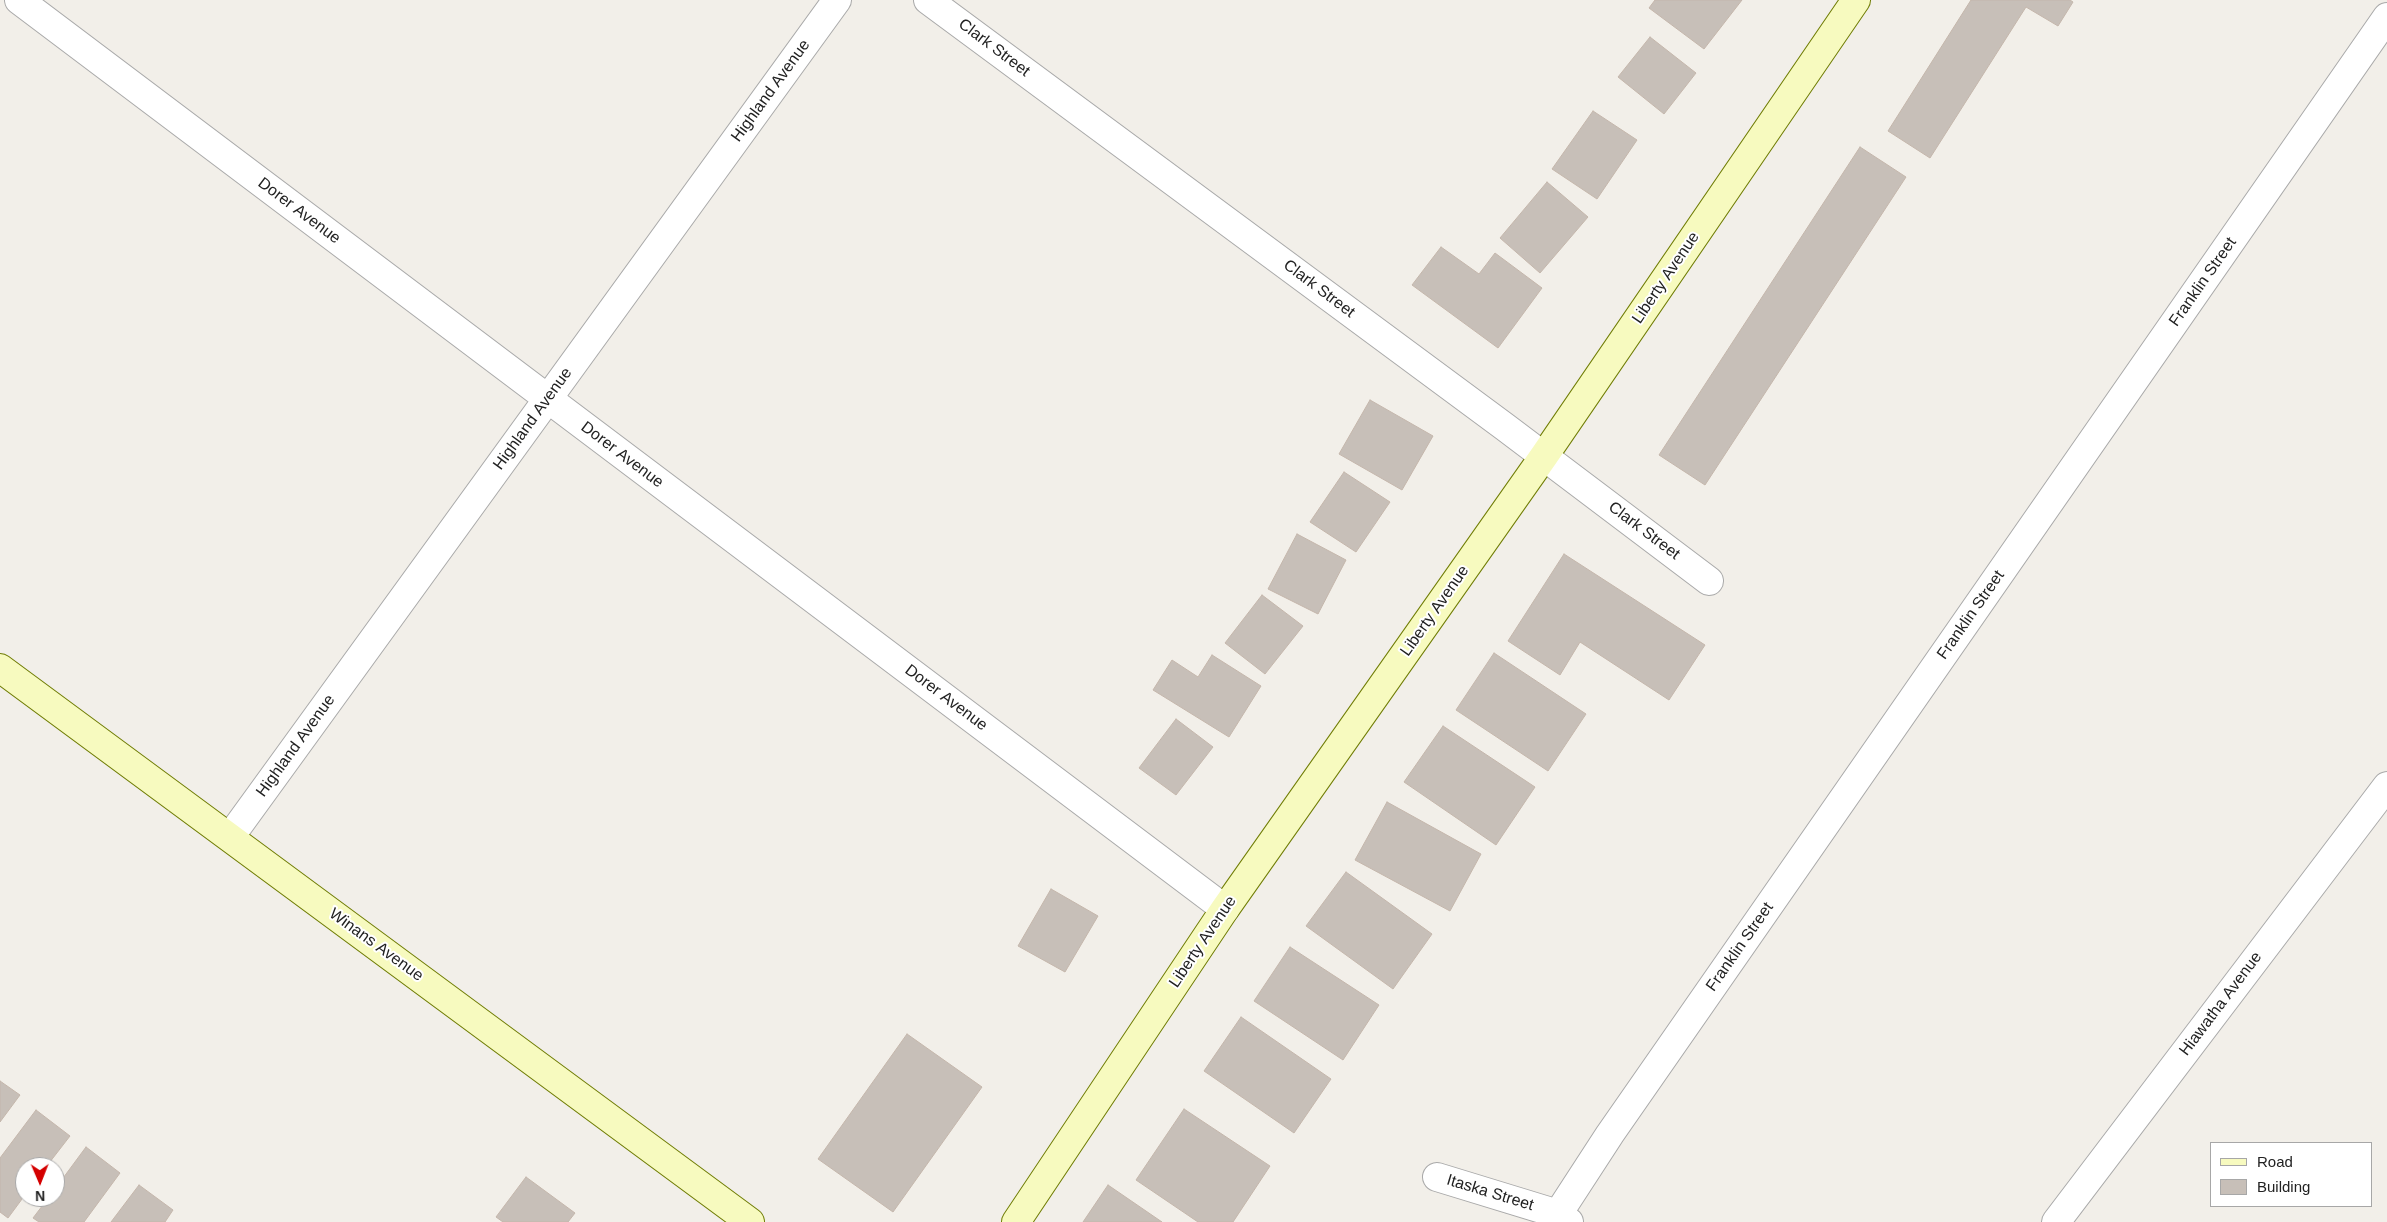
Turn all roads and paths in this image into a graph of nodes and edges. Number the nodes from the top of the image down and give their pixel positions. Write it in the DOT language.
graph roads {
  1 [pos="19,0"];
  2 [pos="837,0"];
  3 [pos="928,0"];
  4 [pos="1852,2"];
  5 [pos="2387,17"];
  6 [pos="548,399"];
  7 [pos="1544,456"];
  8 [pos="1709,581"];
  9 [pos="0,668"];
  10 [pos="2387,786"];
  11 [pos="230,837"];
  12 [pos="1225,909"];
  13 [pos="1437,1177"];
  14 [pos="1564,1218"];
  15 [pos="750,1222"];
  16 [pos="1016,1222"];
  17 [pos="2056,1222"];
  1 -- 6 [label="street, Dorer Avenue"];
  2 -- 6 [label="street, Highland Avenue"];
  3 -- 7 [label="street, Clark Street"];
  4 -- 7 [label="street, Liberty Avenue"];
  5 -- 14 [label="street, Franklin Street"];
  6 -- 11 [label="street, Highland Avenue"];
  6 -- 12 [label="street, Dorer Avenue"];
  7 -- 8 [label="street, Clark Street"];
  7 -- 12 [label="street, Liberty Avenue"];
  9 -- 11 [label="street, Winans Avenue"];
  10 -- 17 [label="street, Hiawatha Avenue"];
  11 -- 15 [label="street, Winans Avenue"];
  12 -- 16 [label="street, Liberty Avenue"];
  13 -- 14 [label="street, Itaska Street"];
}
